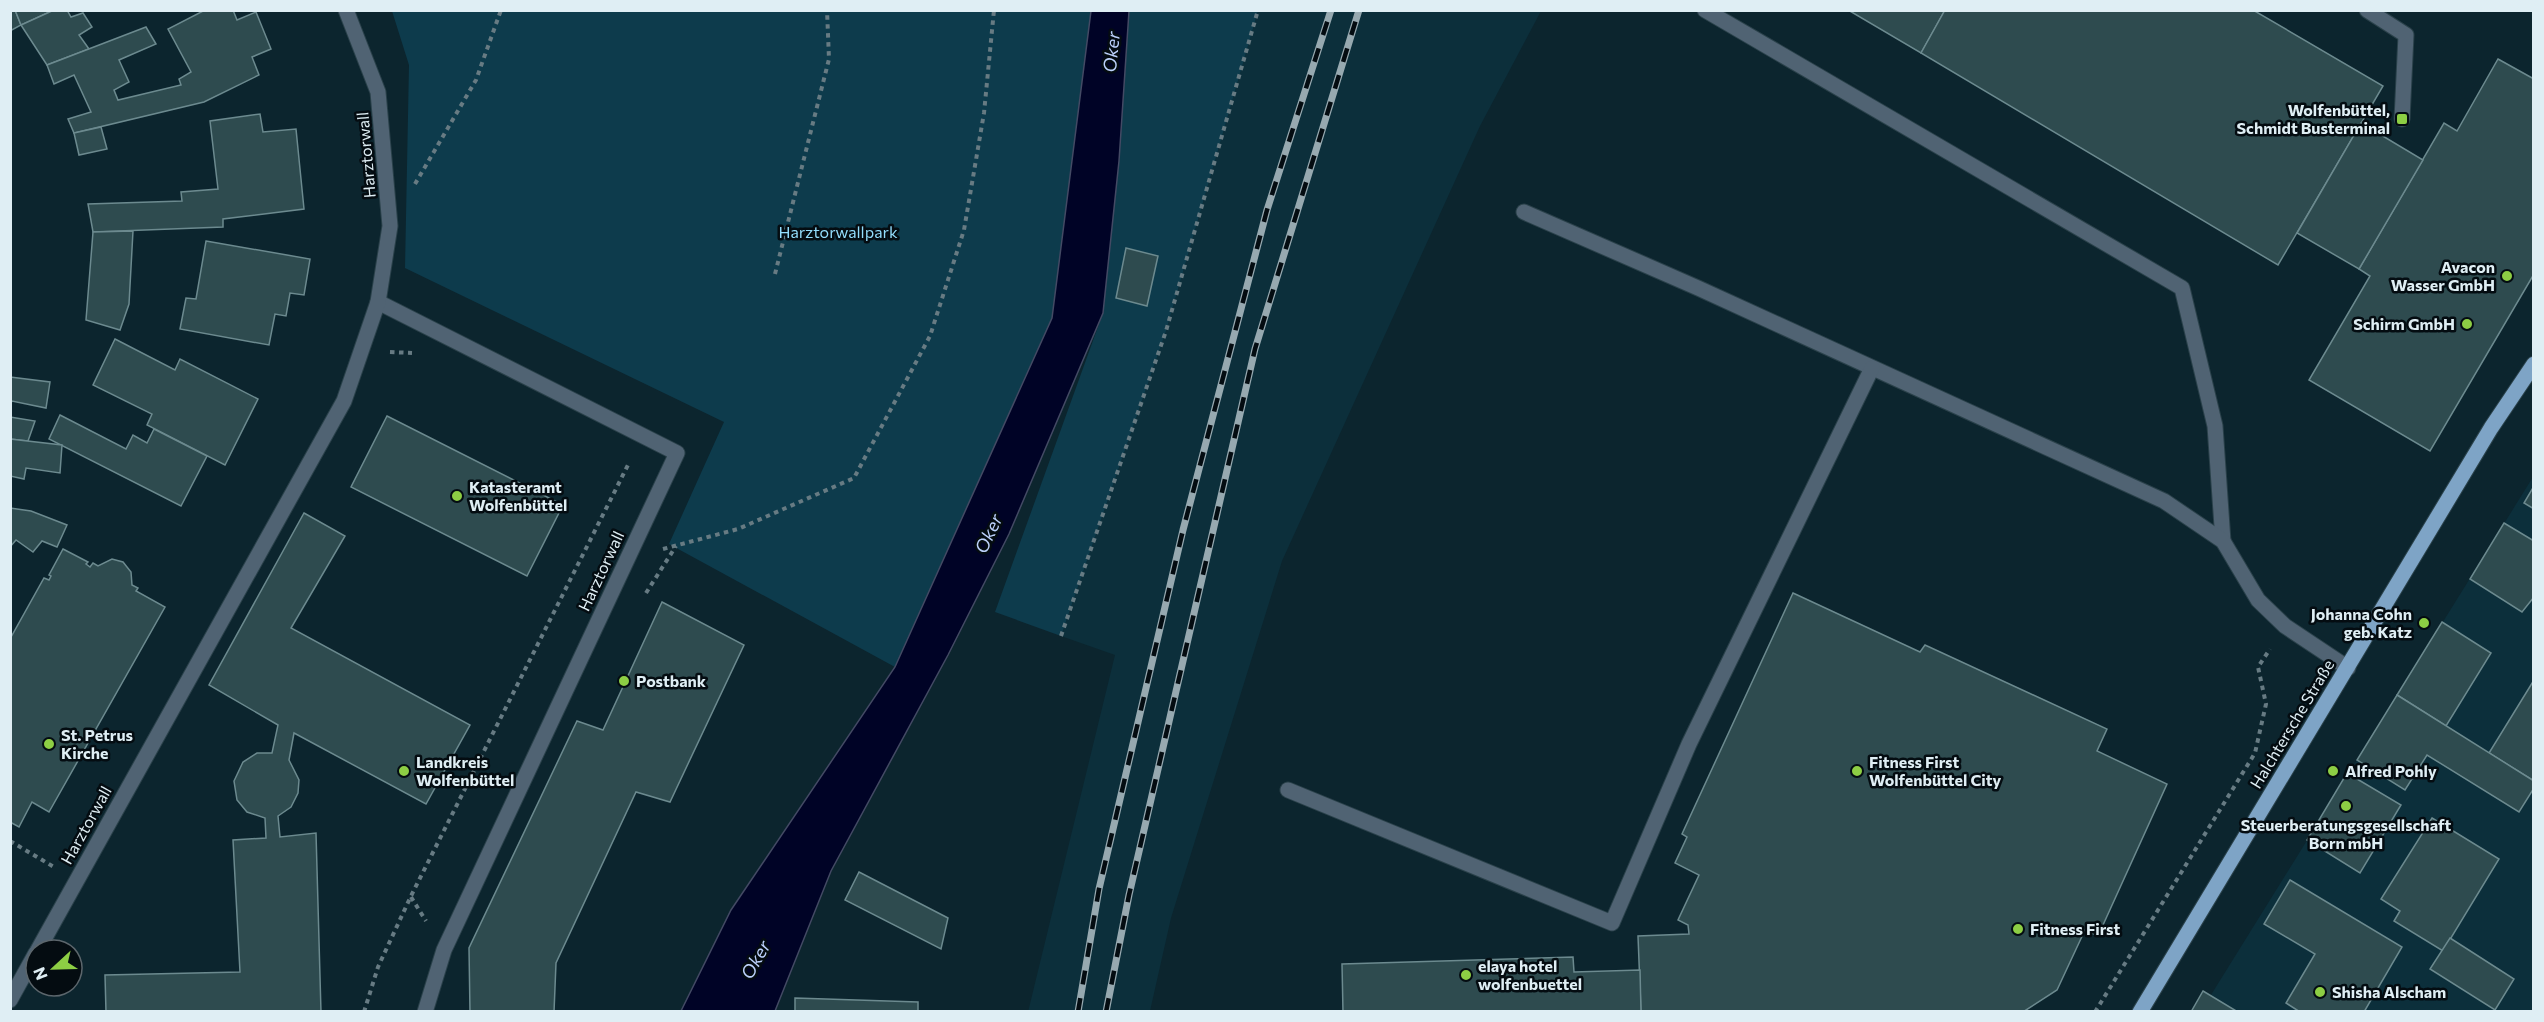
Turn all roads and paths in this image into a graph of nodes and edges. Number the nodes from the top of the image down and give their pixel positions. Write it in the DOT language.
graph roads {
  1 [pos="346,10"];
  2 [pos="501,10"];
  3 [pos="827,10"];
  4 [pos="994,10"];
  5 [pos="1258,10"];
  6 [pos="1705,10"];
  7 [pos="2367,10"];
  8 [pos="2402,119"];
  9 [pos="1524,212"];
  10 [pos="390,226"];
  11 [pos="775,274"];
  12 [pos="378,302"];
  13 [pos="2534,364"];
  14 [pos="1872,368"];
  15 [pos="629,463"];
  16 [pos="2223,541"];
  17 [pos="626,559"];
  18 [pos="2285,626"];
  19 [pos="1061,636"];
  20 [pos="2348,668"];
  21 [pos="1288,790"];
  22 [pos="10,841"];
  23 [pos="76,880"];
  24 [pos="45,938"];
  25 [pos="24,975"];
  26 [pos="10,999"];
  27 [pos="364,1011"];
  28 [pos="425,1011"];
  29 [pos="2095,1011"];
  30 [pos="2140,1011"];
  1 -- 10 [label="street, Harztorwall"];
  2 -- 10 [label="path"];
  3 -- 11 [label="path"];
  4 -- 17 [label="path"];
  5 -- 19 [label="path"];
  6 -- 16 [label="street"];
  7 -- 8 [label="street"];
  9 -- 14 [label="street"];
  10 -- 12 [label="street, Harztorwall"];
  12 -- 17 [label="street, Harztorwall"];
  12 -- 23 [label="street, Harztorwall"];
  13 -- 20 [label="main road, Halchtersche Straße"];
  14 -- 16 [label="street"];
  14 -- 21 [label="street"];
  15 -- 27 [label="path"];
  16 -- 18 [label="street"];
  17 -- 28 [label="street, Harztorwall"];
  18 -- 20 [label="street"];
  18 -- 29 [label="path"];
  20 -- 30 [label="main road, Halchtersche Straße"];
  22 -- 23 [label="path"];
  23 -- 24 [label="street, Harztorwall"];
  25 -- 26 [label="street, Harztorwall"];
}
